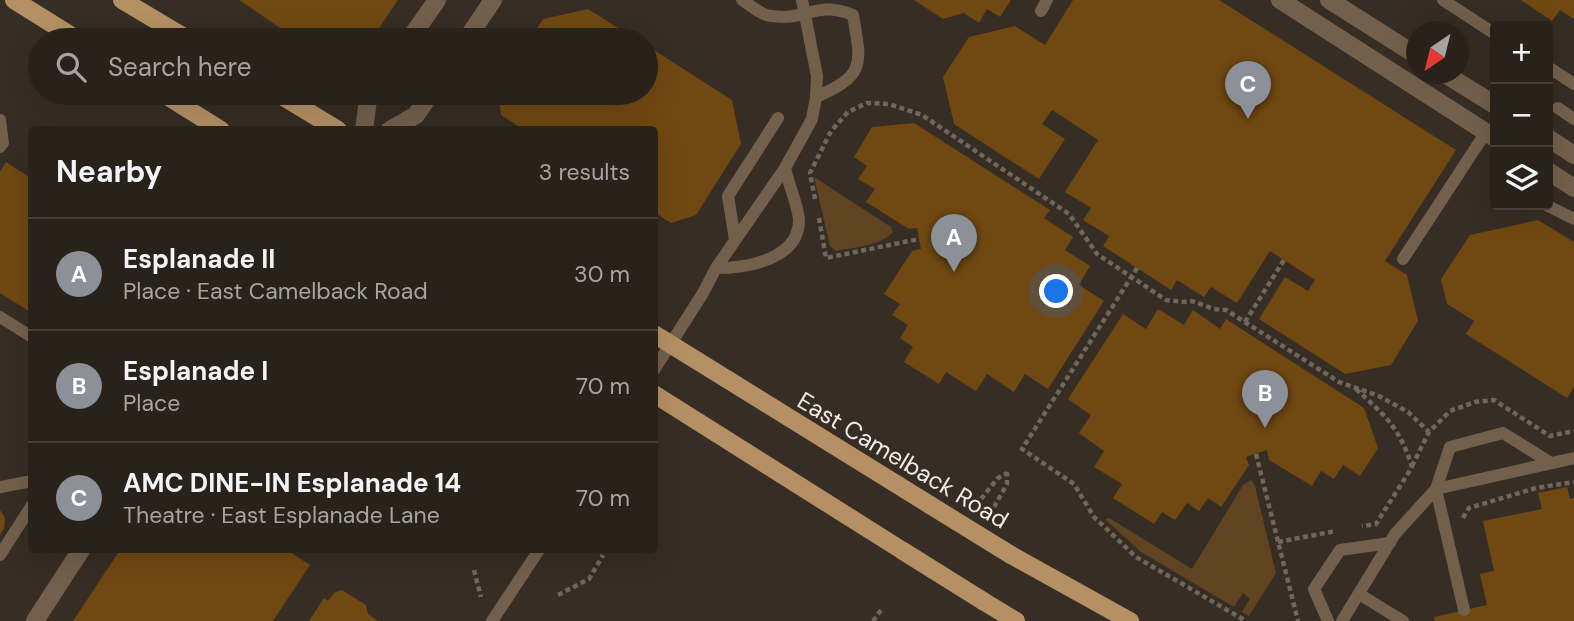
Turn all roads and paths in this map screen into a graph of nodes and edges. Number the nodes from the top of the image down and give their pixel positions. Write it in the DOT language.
graph roads {
  1 [pos="14,0"];
  2 [pos="122,0"];
  3 [pos="437,0"];
  4 [pos="494,0"];
  5 [pos="742,0"];
  6 [pos="1280,0"];
  7 [pos="1329,0"];
  8 [pos="1443,0"];
  9 [pos="803,6"];
  10 [pos="59,28"];
  11 [pos="169,28"];
  12 [pos="417,28"];
  13 [pos="474,28"];
  14 [pos="1490,31"];
  15 [pos="1406,49"];
  16 [pos="1553,70"];
  17 [pos="1461,84"];
  18 [pos="1574,84"];
  19 [pos="817,97"];
  20 [pos="1490,102"];
  21 [pos="181,105"];
  22 [pos="297,105"];
  23 [pos="368,105"];
  24 [pos="423,105"];
  25 [pos="1558,108"];
  26 [pos="778,118"];
  27 [pos="1574,119"];
  28 [pos="0,120"];
  29 [pos="215,126"];
  30 [pos="332,126"];
  31 [pos="365,126"];
  32 [pos="397,126"];
  33 [pos="1490,128"];
  34 [pos="1490,132"];
  35 [pos="1553,141"];
  36 [pos="0,147"];
  37 [pos="1574,155"];
  38 [pos="785,167"];
  39 [pos="1553,174"];
  40 [pos="1574,188"];
  41 [pos="1553,208"];
  42 [pos="1574,219"];
  43 [pos="919,239"];
  44 [pos="735,240"];
  45 [pos="1403,259"];
  46 [pos="1284,260"];
  47 [pos="716,268"];
  48 [pos="1137,268"];
  49 [pos="1132,277"];
  50 [pos="0,317"];
  51 [pos="1245,322"];
  52 [pos="28,334"];
  53 [pos="662,339"];
  54 [pos="1353,387"];
  55 [pos="658,397"];
  56 [pos="1429,432"];
  57 [pos="1256,454"];
  58 [pos="1574,458"];
  59 [pos="1551,463"];
  60 [pos="28,482"];
  61 [pos="1574,482"];
  62 [pos="0,487"];
  63 [pos="1436,489"];
  64 [pos="981,499"];
  65 [pos="994,507"];
  66 [pos="28,511"];
  67 [pos="1463,518"];
  68 [pos="1352,528"];
  69 [pos="1339,530"];
  70 [pos="1278,542"];
  71 [pos="1390,543"];
  72 [pos="78,553"];
  73 [pos="537,553"];
  74 [pos="0,555"];
  75 [pos="603,555"];
  76 [pos="474,570"];
  77 [pos="1359,594"];
  78 [pos="558,595"];
  79 [pos="481,597"];
  80 [pos="881,610"];
  81 [pos="1464,610"];
  82 [pos="35,621"];
  83 [pos="492,621"];
  84 [pos="873,621"];
  85 [pos="1016,621"];
  86 [pos="1130,621"];
  87 [pos="1246,621"];
  88 [pos="1298,621"];
  89 [pos="1328,621"];
  90 [pos="1342,621"];
  91 [pos="1403,621"];
  1 -- 10 [label="main road"];
  2 -- 11 [label="main road"];
  3 -- 12 [label="street"];
  4 -- 13 [label="street"];
  5 -- 9 [label="lane"];
  6 -- 33 [label="street"];
  7 -- 15 [label="street"];
  8 -- 14 [label="lane"];
  9 -- 19 [label="lane"];
  9 -- 19 [label="lane"];
  16 -- 18 [label="lane"];
  17 -- 20 [label="street"];
  19 -- 38 [label="lane"];
  21 -- 29 [label="main road"];
  22 -- 30 [label="main road"];
  23 -- 31 [label="street"];
  24 -- 32 [label="street"];
  25 -- 27 [label="lane"];
  26 -- 44 [label="lane"];
  28 -- 36 [label="lane"];
  34 -- 45 [label="lane"];
  35 -- 37 [label="street"];
  38 -- 44 [label="lane"];
  38 -- 47 [label="lane"];
  39 -- 40 [label="street"];
  41 -- 42 [label="lane"];
  43 -- 49 [label="path"];
  44 -- 47 [label="lane"];
  46 -- 51 [label="path"];
  47 -- 53 [label="lane"];
  48 -- 49 [label="path"];
  49 -- 51 [label="path"];
  49 -- 87 [label="path"];
  50 -- 52 [label="lane"];
  51 -- 54 [label="path"];
  53 -- 86 [label="main road, East Camelback Road, bridge"];
  54 -- 56 [label="path"];
  54 -- 68 [label="path"];
  55 -- 85 [label="main road, bridge"];
  57 -- 70 [label="path"];
  58 -- 59 [label="lane"];
  59 -- 63 [label="lane"];
  59 -- 63 [label="lane"];
  60 -- 62 [label="lane"];
  61 -- 67 [label="path"];
  63 -- 71 [label="lane"];
  63 -- 81 [label="lane"];
  64 -- 65 [label="path"];
  66 -- 74 [label="lane"];
  69 -- 70 [label="path"];
  70 -- 88 [label="path"];
  71 -- 77 [label="lane"];
  71 -- 89 [label="lane"];
  72 -- 82 [label="street"];
  73 -- 83 [label="lane"];
  75 -- 78 [label="path"];
  76 -- 79 [label="path"];
  77 -- 90 [label="lane"];
  77 -- 91 [label="lane"];
  80 -- 84 [label="path"];
}
